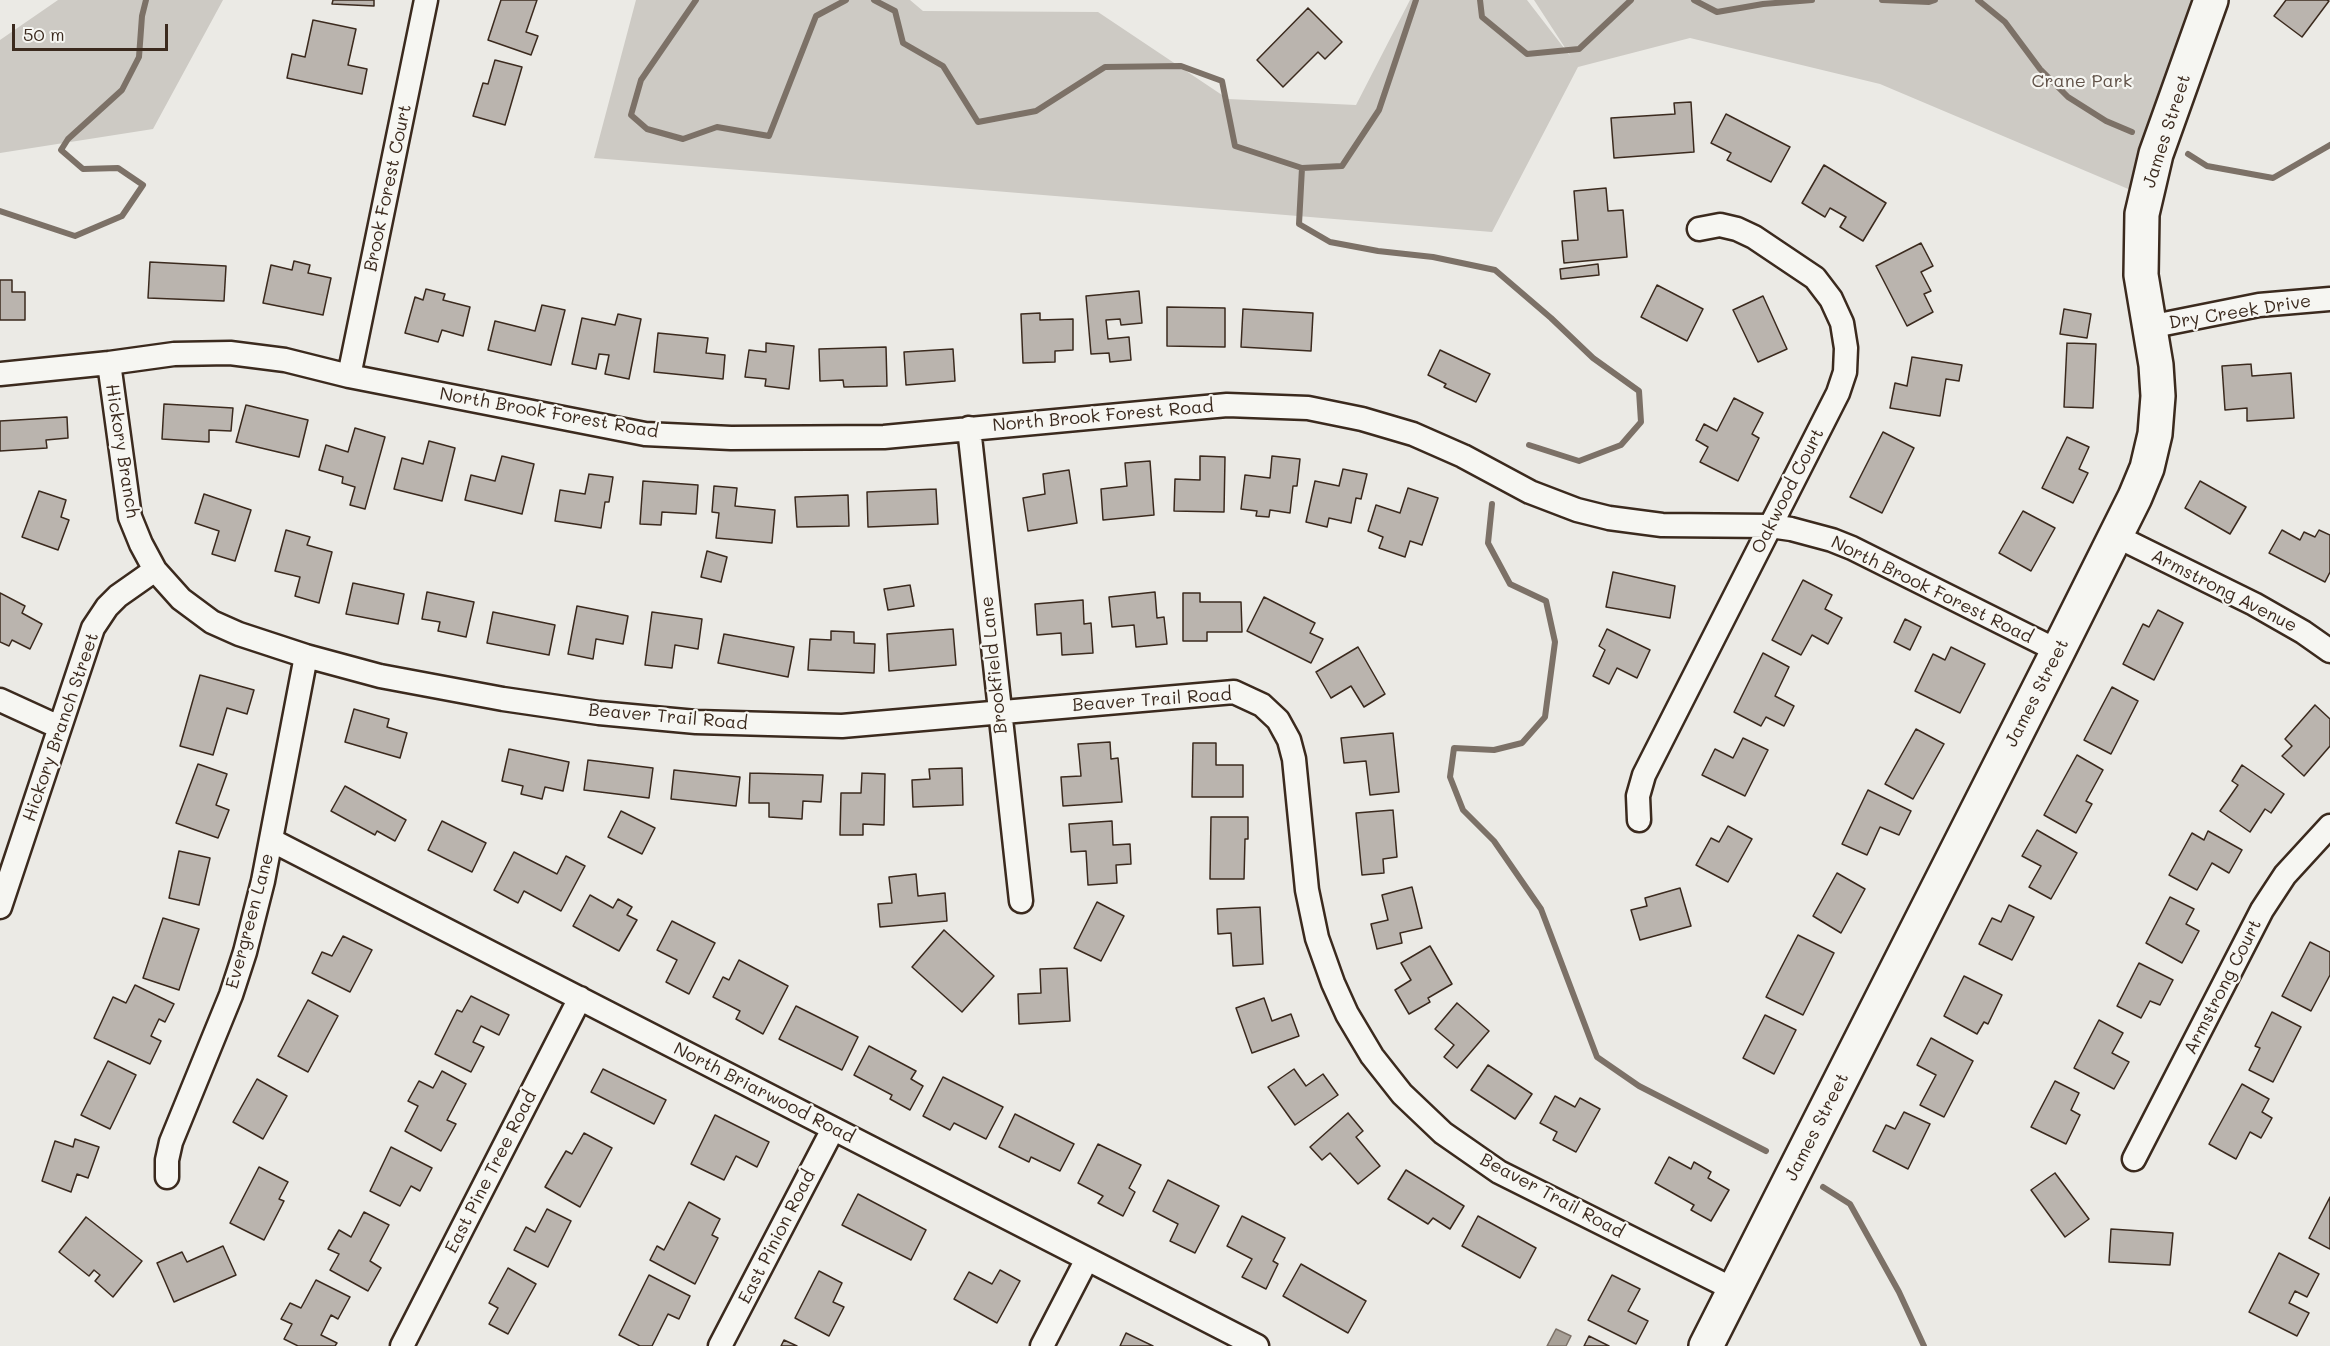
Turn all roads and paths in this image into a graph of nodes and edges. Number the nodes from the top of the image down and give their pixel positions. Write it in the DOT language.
graph roads {
  1 [pos="426,0"];
  2 [pos="2211,0"];
  3 [pos="1699,229"];
  4 [pos="2330,298"];
  5 [pos="2149,327"];
  6 [pos="109,363"];
  7 [pos="0,374"];
  8 [pos="349,376"];
  9 [pos="969,428"];
  10 [pos="1770,526"];
  11 [pos="2116,536"];
  12 [pos="155,570"];
  13 [pos="2058,651"];
  14 [pos="2330,651"];
  15 [pos="306,656"];
  16 [pos="0,700"];
  17 [pos="999,711"];
  18 [pos="59,727"];
  19 [pos="1639,820"];
  20 [pos="2330,826"];
  21 [pos="271,840"];
  22 [pos="1021,901"];
  23 [pos="0,907"];
  24 [pos="579,998"];
  25 [pos="833,1129"];
  26 [pos="2134,1160"];
  27 [pos="167,1177"];
  28 [pos="1087,1259"];
  29 [pos="1734,1290"];
  30 [pos="402,1346"];
  31 [pos="720,1346"];
  32 [pos="1042,1346"];
  33 [pos="1257,1346"];
  34 [pos="1706,1346"];
  1 -- 8 [label="street, Brook Forest Court"];
  2 -- 5 [label="street, James Street"];
  3 -- 10 [label="street, Oakwood Court"];
  4 -- 5 [label="street, Dry Creek Drive"];
  5 -- 11 [label="street, James Street"];
  6 -- 7 [label="street, North Brook Forest Road"];
  6 -- 8 [label="street, North Brook Forest Road"];
  6 -- 12 [label="street, Hickory Branch"];
  8 -- 9 [label="street, North Brook Forest Road"];
  9 -- 10 [label="street, North Brook Forest Road"];
  9 -- 17 [label="street, Brookfield Lane"];
  10 -- 13 [label="street, North Brook Forest Road"];
  10 -- 19 [label="street, Oakwood Court"];
  11 -- 13 [label="street, James Street"];
  11 -- 14 [label="street, Armstrong Avenue"];
  12 -- 15 [label="street, Hickory Branch"];
  12 -- 18 [label="street, Hickory Branch Street"];
  13 -- 29 [label="street, James Street"];
  15 -- 17 [label="street, Beaver Trail Road"];
  15 -- 21 [label="street, Evergreen Lane"];
  16 -- 18 [label="street"];
  17 -- 22 [label="street, Brookfield Lane"];
  17 -- 29 [label="street, Beaver Trail Road"];
  18 -- 23 [label="street, Hickory Branch Street"];
  20 -- 26 [label="street, Armstrong Court"];
  21 -- 24 [label="street, North Briarwood Road"];
  21 -- 27 [label="street, Evergreen Lane"];
  24 -- 25 [label="street, North Briarwood Road"];
  24 -- 30 [label="street, East Pine Tree Road"];
  25 -- 28 [label="street, North Briarwood Road"];
  25 -- 31 [label="street, East Pinion Road"];
  28 -- 32 [label="street"];
  28 -- 33 [label="street, North Briarwood Road"];
  29 -- 34 [label="street, James Street"];
}
